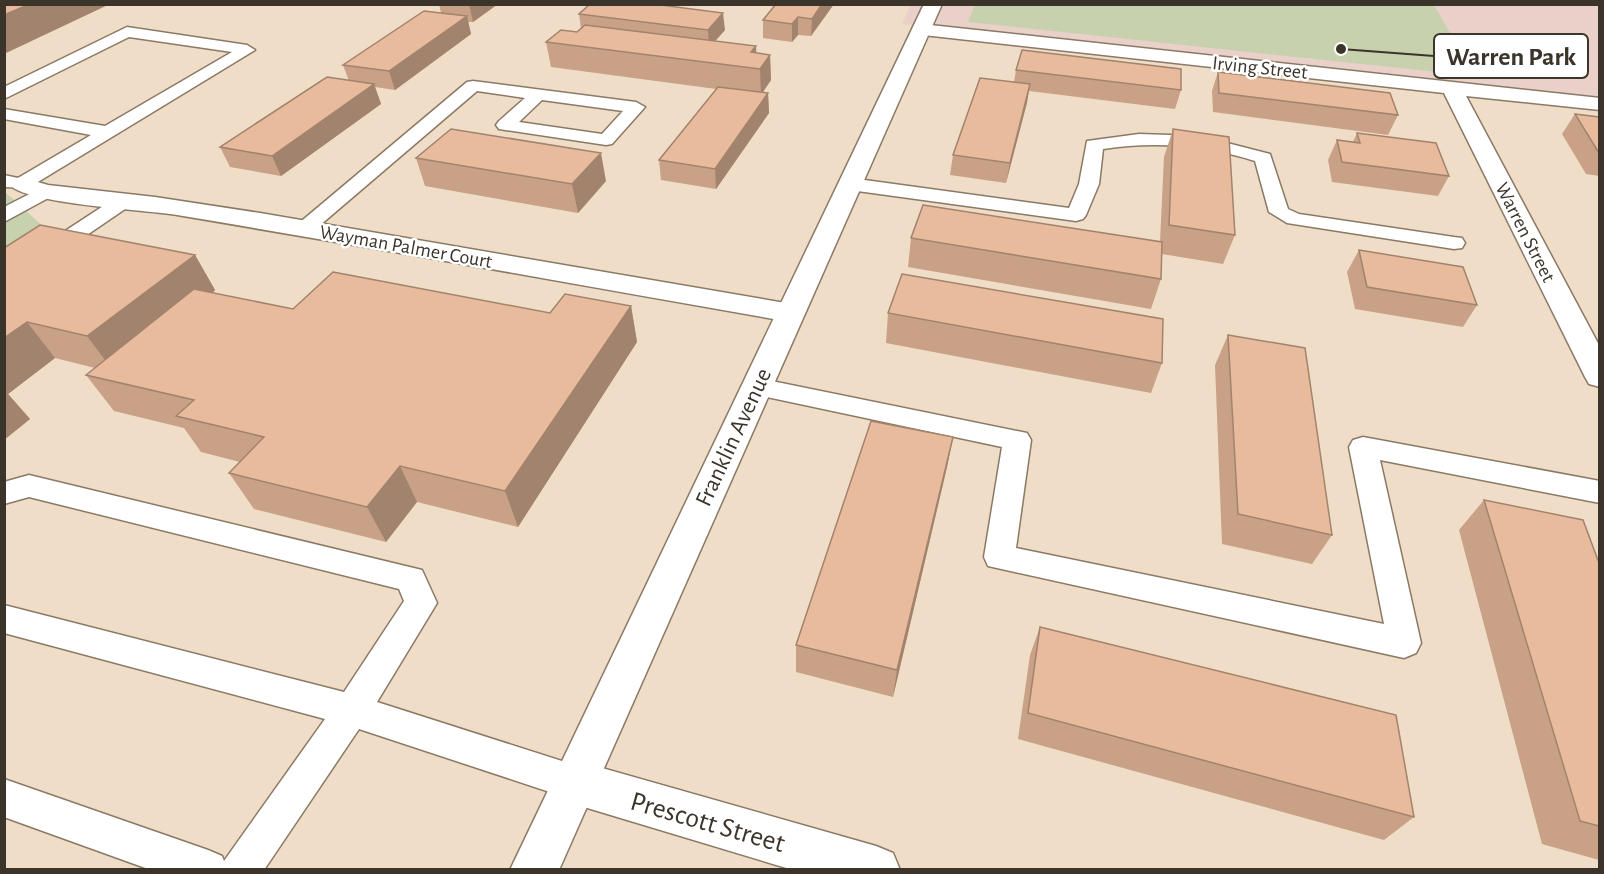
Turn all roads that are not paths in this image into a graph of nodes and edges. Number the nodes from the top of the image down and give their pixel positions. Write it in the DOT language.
graph roads {
  1 [pos="927,17"];
  2 [pos="1452,88"];
  3 [pos="540,93"];
  4 [pos="4,94"];
  5 [pos="1599,104"];
  6 [pos="4,114"];
  7 [pos="107,132"];
  8 [pos="850,184"];
  9 [pos="23,186"];
  10 [pos="124,201"];
  11 [pos="4,216"];
  12 [pos="305,228"];
  13 [pos="1454,243"];
  14 [pos="4,281"];
  15 [pos="790,313"];
  16 [pos="1599,374"];
  17 [pos="757,387"];
  18 [pos="1599,492"];
  19 [pos="4,493"];
  20 [pos="4,619"];
  21 [pos="352,710"];
  22 [pos="574,782"];
  23 [pos="4,798"];
  24 [pos="208,870"];
  25 [pos="240,870"];
  26 [pos="534,870"];
  27 [pos="876,870"];
  1 -- 2 [label="street, Irving Street"];
  1 -- 8 [label="street, Franklin Avenue"];
  2 -- 5 [label="street, Irving Street"];
  2 -- 16 [label="street, Warren Street"];
  3 -- 3 [label="lane"];
  3 -- 12 [label="lane"];
  4 -- 7 [label="lane"];
  6 -- 7 [label="lane"];
  7 -- 9 [label="lane"];
  8 -- 13 [label="lane"];
  8 -- 15 [label="street, Franklin Avenue"];
  9 -- 10 [label="street, Wayman Palmer Court"];
  9 -- 11 [label="lane"];
  10 -- 12 [label="street, Wayman Palmer Court"];
  10 -- 14 [label="lane"];
  12 -- 15 [label="street, Wayman Palmer Court"];
  15 -- 17 [label="street, Franklin Avenue"];
  17 -- 18 [label="lane"];
  17 -- 22 [label="street, Franklin Avenue"];
  19 -- 21 [label="lane"];
  20 -- 21 [label="lane"];
  21 -- 22 [label="lane"];
  21 -- 25 [label="lane"];
  22 -- 26 [label="street, Franklin Avenue"];
  22 -- 27 [label="street, Prescott Street"];
  23 -- 24 [label="lane"];
}
